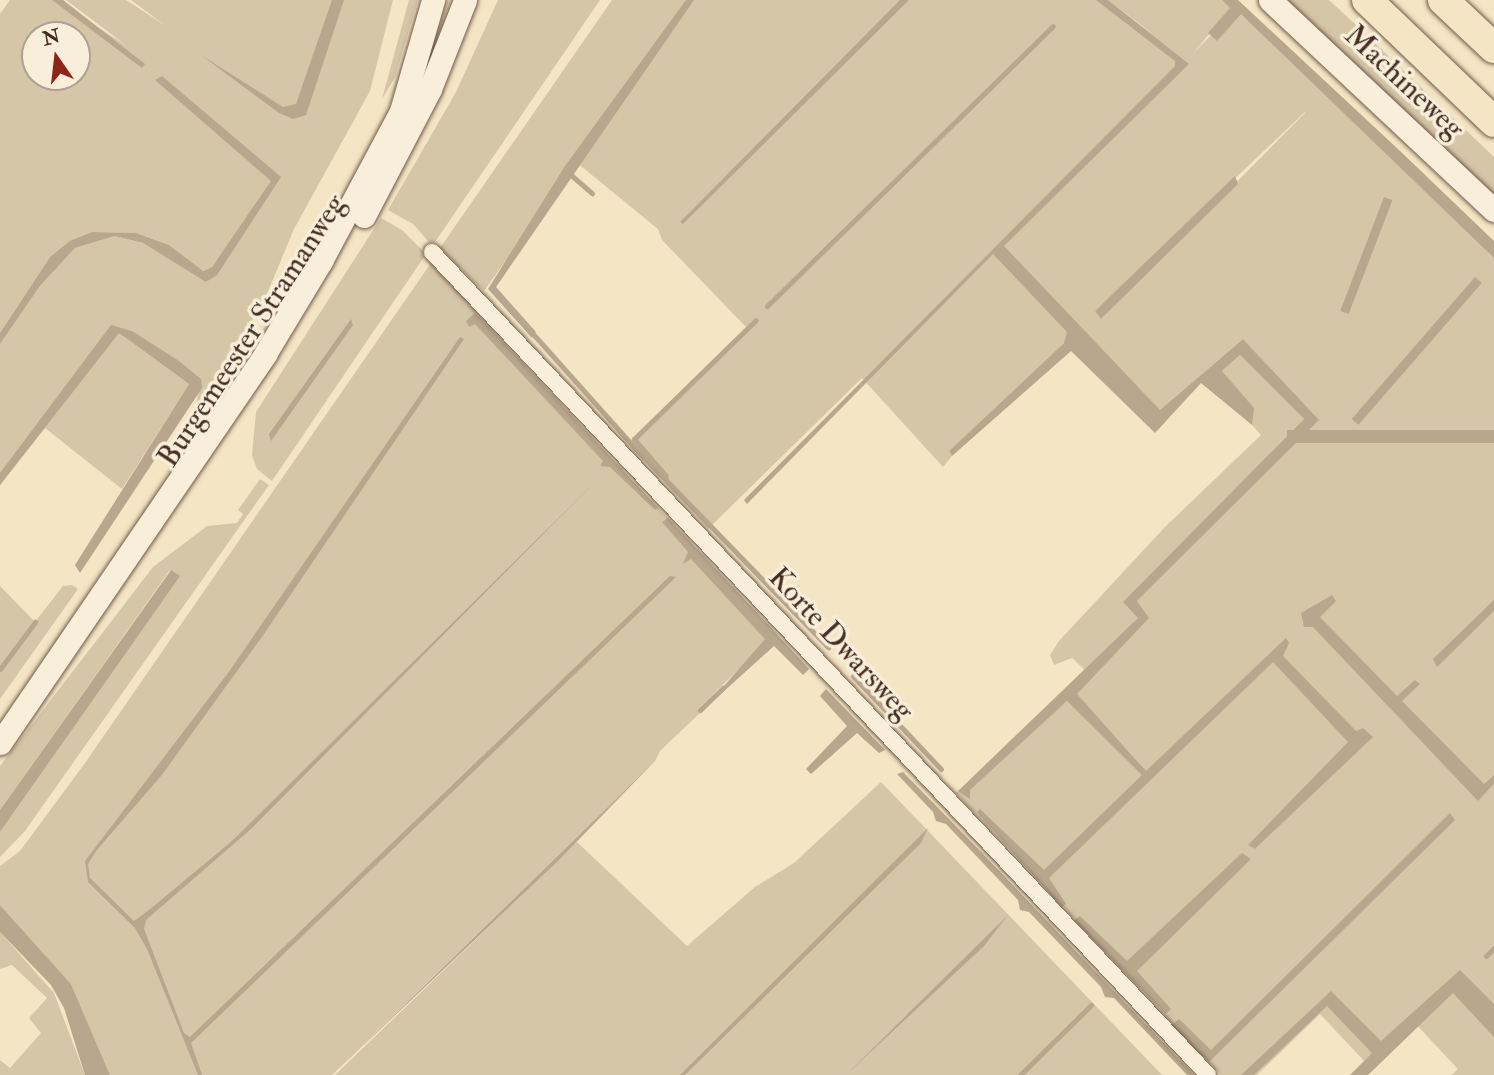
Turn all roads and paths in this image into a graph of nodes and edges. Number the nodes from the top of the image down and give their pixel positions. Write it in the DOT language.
graph roads {
  1 [pos="433,0"];
  2 [pos="466,0"];
  3 [pos="1270,0"];
  4 [pos="1367,0"];
  5 [pos="1443,0"];
  6 [pos="1494,48"];
  7 [pos="1494,122"];
  8 [pos="1494,210"];
  9 [pos="432,252"];
  10 [pos="53,671"];
  11 [pos="0,743"];
  12 [pos="1208,1075"];
  1 -- 10 [label="main road, Burgemeester Stramanweg"];
  2 -- 10 [label="main road, Burgemeester Stramanweg"];
  3 -- 8 [label="main road, Machineweg"];
  4 -- 7 [label="highway"];
  5 -- 6 [label="highway"];
  9 -- 12 [label="street, Korte Dwarsweg"];
  10 -- 11 [label="main road, Burgemeester Stramanweg"];
}
